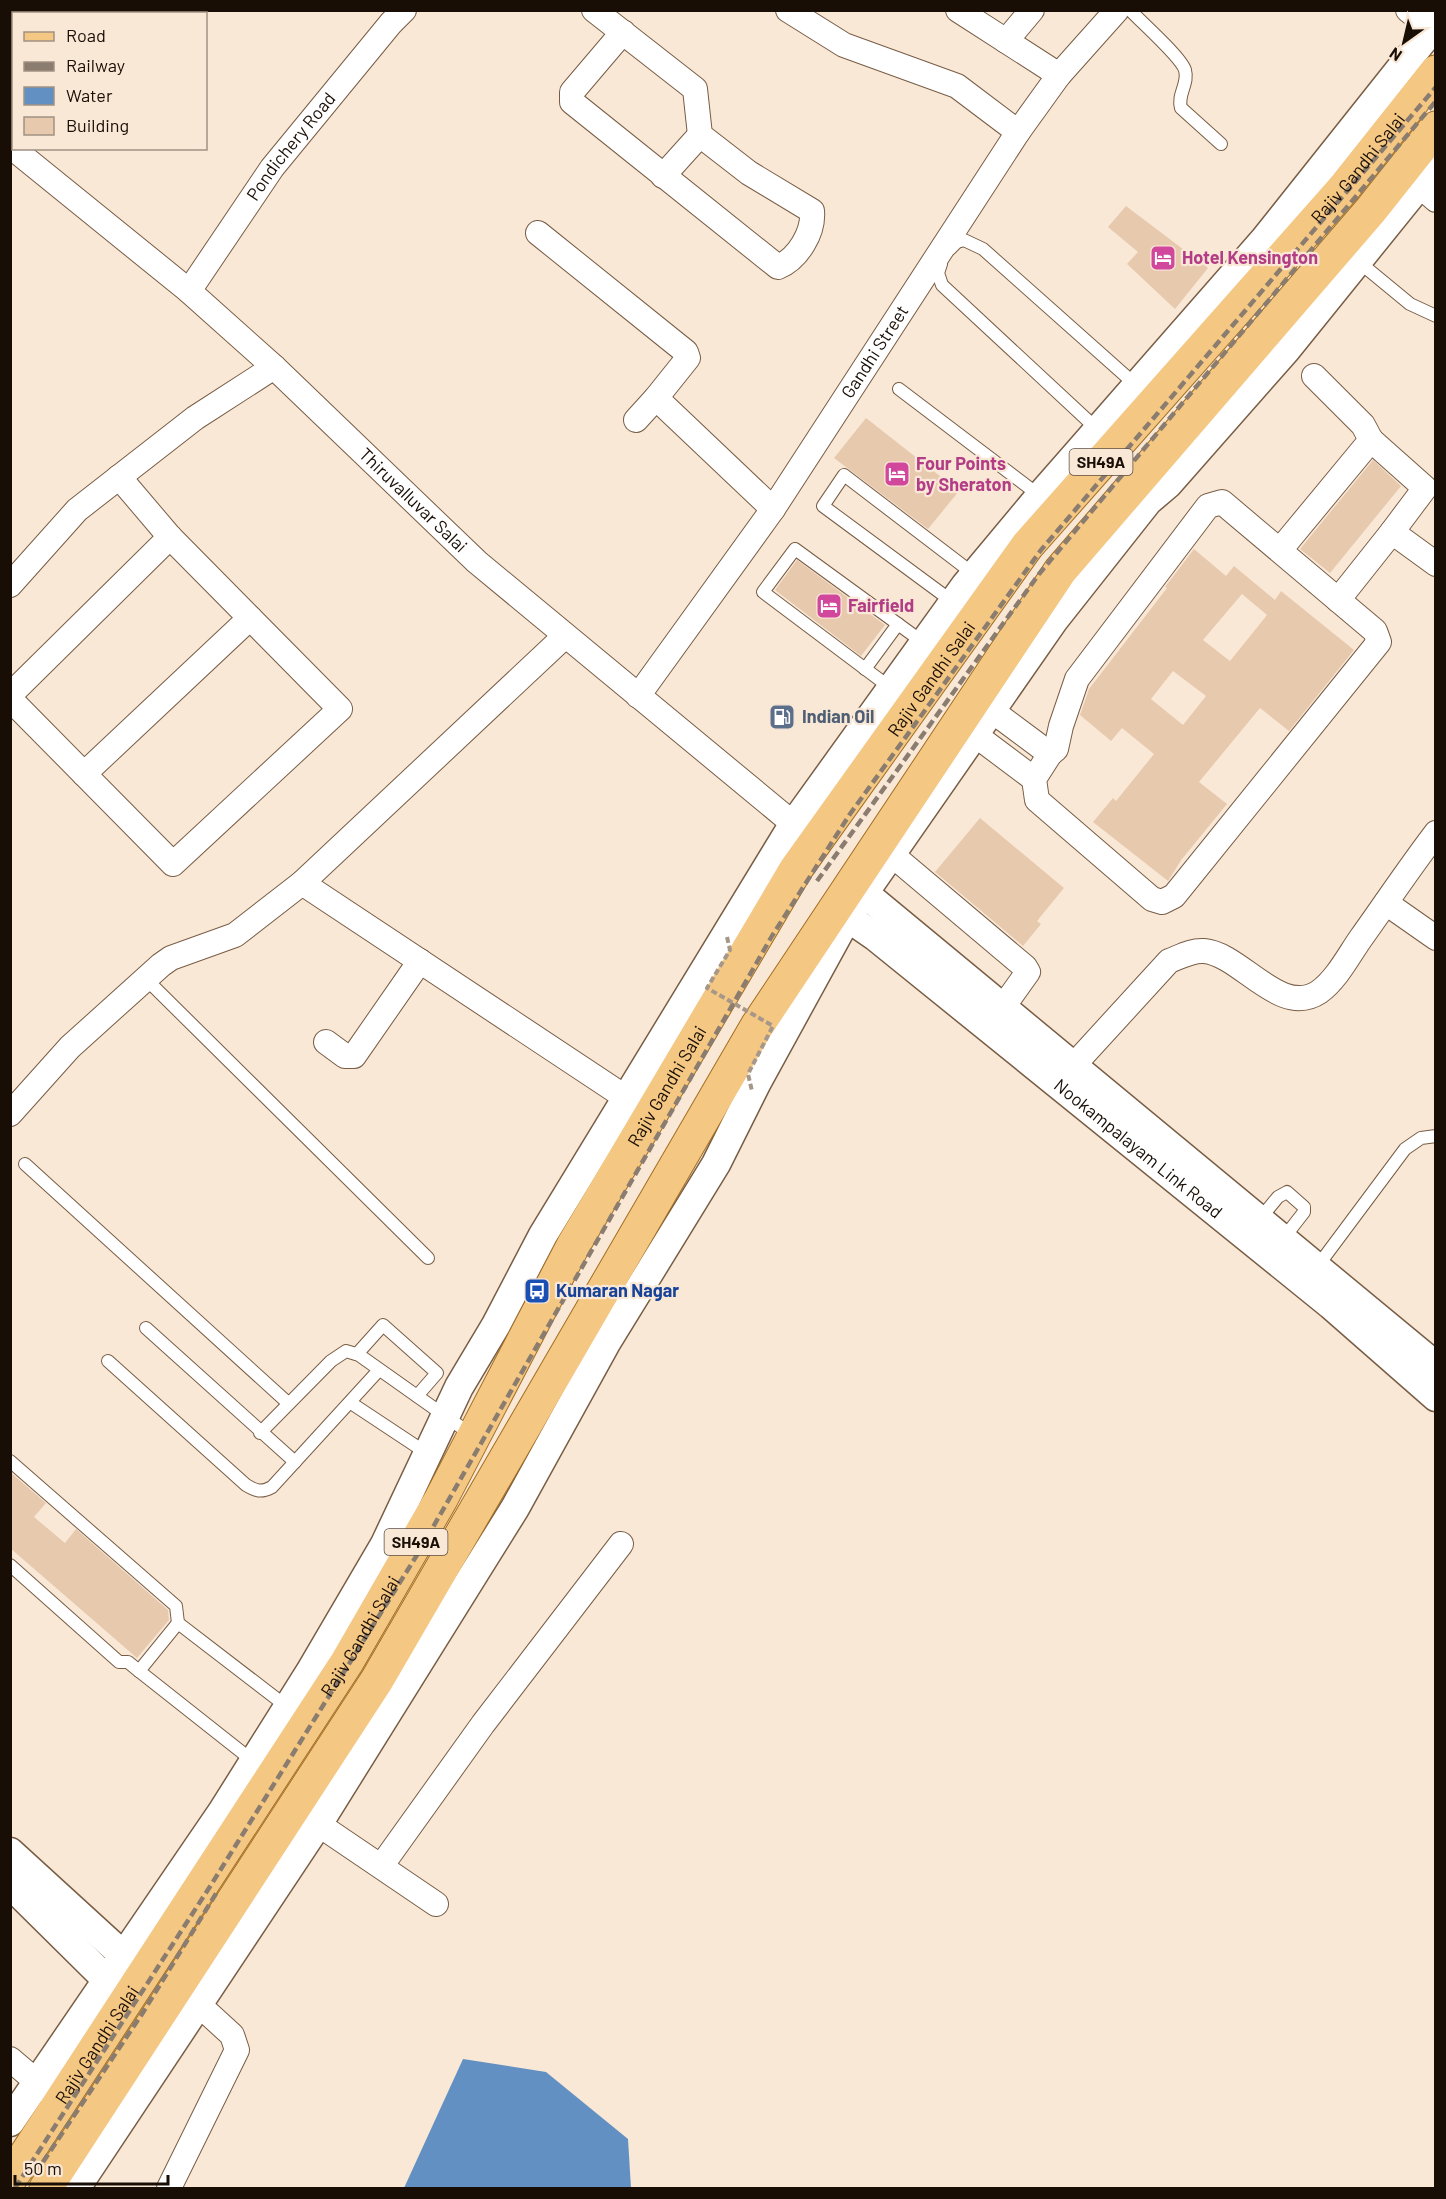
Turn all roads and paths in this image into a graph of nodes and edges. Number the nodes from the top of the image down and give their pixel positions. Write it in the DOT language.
graph roads {
  1 [pos="405,10"];
  2 [pos="594,10"];
  3 [pos="788,10"];
  4 [pos="958,10"];
  5 [pos="1032,10"];
  6 [pos="1117,10"];
  7 [pos="1130,10"];
  8 [pos="1408,10"];
  9 [pos="1434,27"];
  10 [pos="623,32"];
  11 [pos="1006,41"];
  12 [pos="1436,72"];
  13 [pos="1059,75"];
  14 [pos="1436,128"];
  15 [pos="1018,132"];
  16 [pos="700,135"];
  17 [pos="1221,144"];
  18 [pos="15,150"];
  19 [pos="663,176"];
  20 [pos="1430,183"];
  21 [pos="538,233"];
  22 [pos="1359,262"];
  23 [pos="189,291"];
  24 [pos="1436,316"];
  25 [pos="274,367"];
  26 [pos="1314,376"];
  27 [pos="1137,386"];
  28 [pos="899,389"];
  29 [pos="656,398"];
  30 [pos="636,420"];
  31 [pos="1098,430"];
  32 [pos="1371,440"];
  33 [pos="119,477"];
  34 [pos="1040,496"];
  35 [pos="773,509"];
  36 [pos="1392,532"];
  37 [pos="170,537"];
  38 [pos="1280,550"];
  39 [pos="1436,564"];
  40 [pos="975,575"];
  41 [pos="10,585"];
  42 [pos="1338,600"];
  43 [pos="954,603"];
  44 [pos="250,618"];
  45 [pos="898,624"];
  46 [pos="565,636"];
  47 [pos="926,644"];
  48 [pos="866,669"];
  49 [pos="893,689"];
  50 [pos="638,696"];
  51 [pos="10,697"];
  52 [pos="991,710"];
  53 [pos="974,734"];
  54 [pos="1050,754"];
  55 [pos="84,774"];
  56 [pos="1034,779"];
  57 [pos="805,833"];
  58 [pos="1436,833"];
  59 [pos="891,854"];
  60 [pos="302,883"];
  61 [pos="849,900"];
  62 [pos="1386,903"];
  63 [pos="727,937"];
  64 [pos="1436,938"];
  65 [pos="420,961"];
  66 [pos="146,979"];
  67 [pos="1003,1007"];
  68 [pos="326,1042"];
  69 [pos="1073,1066"];
  70 [pos="752,1090"];
  71 [pos="640,1107"];
  72 [pos="10,1114"];
  73 [pos="1436,1136"];
  74 [pos="25,1164"];
  75 [pos="1260,1220"];
  76 [pos="1283,1239"];
  77 [pos="428,1258"];
  78 [pos="1317,1267"];
  79 [pos="146,1328"];
  80 [pos="357,1354"];
  81 [pos="108,1361"];
  82 [pos="1434,1361"];
  83 [pos="379,1370"];
  84 [pos="417,1396"];
  85 [pos="1436,1397"];
  86 [pos="288,1403"];
  87 [pos="351,1403"];
  88 [pos="446,1417"];
  89 [pos="260,1433"];
  90 [pos="473,1436"];
  91 [pos="428,1454"];
  92 [pos="10,1461"];
  93 [pos="295,1462"];
  94 [pos="621,1544"];
  95 [pos="10,1565"];
  96 [pos="392,1584"];
  97 [pos="422,1600"];
  98 [pos="178,1623"];
  99 [pos="139,1671"];
  100 [pos="286,1706"];
  101 [pos="253,1761"];
  102 [pos="318,1824"];
  103 [pos="10,1852"];
  104 [pos="382,1865"];
  105 [pos="10,1884"];
  106 [pos="436,1904"];
  107 [pos="125,1957"];
  108 [pos="107,1980"];
  109 [pos="197,2003"];
  110 [pos="10,2059"];
  111 [pos="49,2092"];
  112 [pos="10,2122"];
  113 [pos="10,2179"];
  114 [pos="46,2188"];
  115 [pos="76,2188"];
  116 [pos="169,2188"];
  1 -- 23 [label="street, Pondichery Road"];
  2 -- 10 [label="street"];
  3 -- 15 [label="street"];
  4 -- 11 [label="street"];
  5 -- 11 [label="street"];
  6 -- 13 [label="street, Gandhi Street"];
  7 -- 17 [label="lane"];
  8 -- 9 [label="street"];
  9 -- 27 [label="street"];
  10 -- 16 [label="street"];
  10 -- 19 [label="street"];
  11 -- 13 [label="street"];
  12 -- 57 [label="main road, Rajiv Gandhi Salai / SH49A"];
  13 -- 15 [label="street, Gandhi Street"];
  14 -- 61 [label="main road, Rajiv Gandhi Salai / SH49A"];
  15 -- 35 [label="street, Gandhi Street"];
  16 -- 19 [label="street"];
  16 -- 19 [label="street"];
  18 -- 23 [label="street, Thiruvalluvar Salai"];
  20 -- 22 [label="street"];
  21 -- 29 [label="street"];
  22 -- 24 [label="lane"];
  22 -- 52 [label="street"];
  23 -- 25 [label="street, Thiruvalluvar Salai"];
  25 -- 33 [label="street"];
  25 -- 46 [label="street, Thiruvalluvar Salai"];
  26 -- 32 [label="street"];
  27 -- 31 [label="street"];
  27 -- 31 [label="lane"];
  28 -- 34 [label="lane"];
  29 -- 30 [label="street"];
  29 -- 35 [label="street"];
  31 -- 34 [label="street"];
  32 -- 36 [label="street"];
  32 -- 38 [label="street"];
  33 -- 37 [label="street"];
  33 -- 41 [label="street"];
  34 -- 40 [label="street"];
  35 -- 50 [label="street, Gandhi Street"];
  36 -- 39 [label="street"];
  36 -- 42 [label="street"];
  37 -- 44 [label="street"];
  37 -- 51 [label="street"];
  38 -- 42 [label="street"];
  38 -- 54 [label="street"];
  40 -- 43 [label="street"];
  40 -- 43 [label="lane"];
  42 -- 56 [label="street"];
  43 -- 47 [label="street"];
  44 -- 55 [label="street"];
  44 -- 55 [label="street"];
  45 -- 47 [label="lane"];
  45 -- 48 [label="lane"];
  45 -- 48 [label="lane"];
  46 -- 50 [label="street, Thiruvalluvar Salai"];
  46 -- 60 [label="street"];
  47 -- 49 [label="street"];
  48 -- 49 [label="lane"];
  49 -- 57 [label="street"];
  50 -- 57 [label="street, Thiruvalluvar Salai"];
  51 -- 55 [label="street"];
  52 -- 53 [label="street"];
  52 -- 54 [label="street"];
  53 -- 56 [label="street"];
  53 -- 59 [label="street"];
  54 -- 56 [label="street"];
  57 -- 63 [label="street"];
  57 -- 71 [label="main road, Rajiv Gandhi Salai / SH49A"];
  58 -- 62 [label="street"];
  59 -- 61 [label="street"];
  59 -- 67 [label="street"];
  60 -- 65 [label="street"];
  60 -- 66 [label="street"];
  61 -- 67 [label="street, Nookampalayam Link Road"];
  61 -- 70 [label="street"];
  61 -- 85 [label="street, Nookampalayam Link Road"];
  61 -- 97 [label="main road, Rajiv Gandhi Salai / SH49A"];
  62 -- 64 [label="street"];
  62 -- 69 [label="street"];
  63 -- 70 [label="path, bridge"];
  63 -- 71 [label="street"];
  65 -- 68 [label="street"];
  65 -- 71 [label="street"];
  66 -- 72 [label="street"];
  66 -- 77 [label="lane"];
  67 -- 69 [label="street, Nookampalayam Link Road"];
  69 -- 75 [label="street, Nookampalayam Link Road"];
  70 -- 102 [label="street"];
  71 -- 88 [label="street"];
  71 -- 90 [label="main road, Rajiv Gandhi Salai / SH49A"];
  73 -- 78 [label="lane"];
  74 -- 86 [label="lane"];
  75 -- 76 [label="street, Nookampalayam Link Road"];
  75 -- 76 [label="lane"];
  76 -- 78 [label="street, Nookampalayam Link Road"];
  78 -- 82 [label="street, Nookampalayam Link Road"];
  79 -- 89 [label="lane"];
  80 -- 83 [label="lane"];
  80 -- 84 [label="lane"];
  80 -- 86 [label="lane"];
  81 -- 93 [label="lane"];
  83 -- 84 [label="lane"];
  83 -- 87 [label="lane"];
  84 -- 88 [label="lane"];
  86 -- 89 [label="lane"];
  87 -- 91 [label="lane"];
  87 -- 93 [label="lane"];
  88 -- 90 [label="lane"];
  88 -- 91 [label="street"];
  89 -- 93 [label="lane"];
  90 -- 96 [label="main road, Rajiv Gandhi Salai / SH49A"];
  91 -- 100 [label="street"];
  92 -- 98 [label="lane"];
  94 -- 104 [label="street"];
  95 -- 99 [label="lane"];
  96 -- 97 [label="main road"];
  96 -- 111 [label="main road, Rajiv Gandhi Salai / SH49A"];
  97 -- 114 [label="main road, Rajiv Gandhi Salai / SH49A"];
  98 -- 99 [label="lane"];
  98 -- 100 [label="lane"];
  99 -- 101 [label="lane"];
  100 -- 101 [label="street"];
  101 -- 107 [label="street"];
  102 -- 104 [label="street"];
  102 -- 109 [label="street"];
  103 -- 107 [label="street"];
  104 -- 106 [label="street"];
  105 -- 108 [label="street"];
  107 -- 108 [label="street"];
  108 -- 111 [label="street"];
  109 -- 115 [label="street"];
  109 -- 116 [label="street"];
  110 -- 111 [label="street"];
  111 -- 112 [label="street"];
  111 -- 113 [label="main road, Rajiv Gandhi Salai / SH49A"];
}
